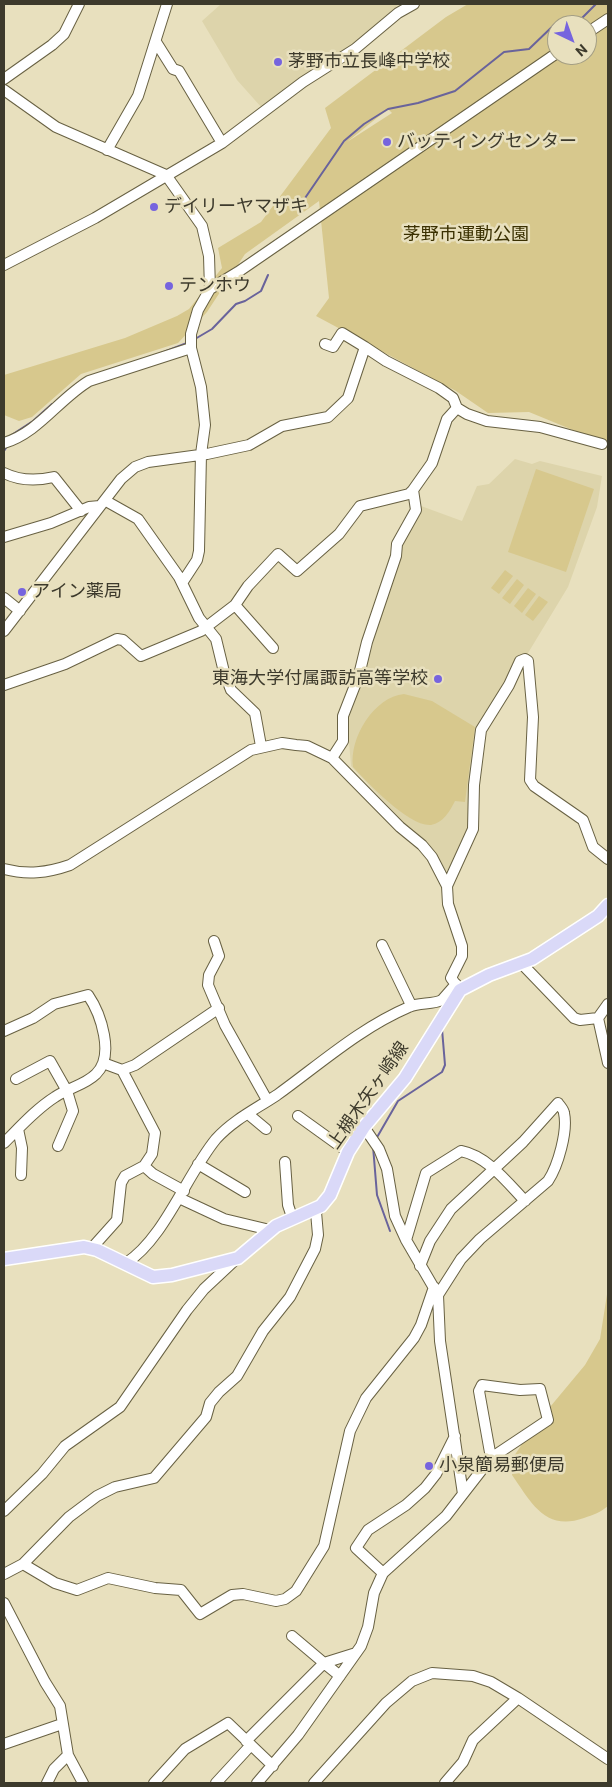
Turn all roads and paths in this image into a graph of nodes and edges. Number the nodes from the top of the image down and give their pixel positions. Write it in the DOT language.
graph roads {
  1 [pos="79,4"];
  2 [pos="167,4"];
  3 [pos="414,4"];
  4 [pos="608,19"];
  5 [pos="597,26"];
  6 [pos="156,42"];
  7 [pos="547,60"];
  8 [pos="4,79"];
  9 [pos="4,90"];
  10 [pos="222,143"];
  11 [pos="107,150"];
  12 [pos="166,175"];
  13 [pos="4,265"];
  14 [pos="210,289"];
  15 [pos="325,344"];
  16 [pos="365,347"];
  17 [pos="191,348"];
  18 [pos="457,408"];
  19 [pos="7,442"];
  20 [pos="602,444"];
  21 [pos="201,454"];
  22 [pos="4,473"];
  23 [pos="413,490"];
  24 [pos="103,503"];
  25 [pos="81,511"];
  26 [pos="4,537"];
  27 [pos="182,583"];
  28 [pos="4,598"];
  29 [pos="235,605"];
  30 [pos="20,611"];
  31 [pos="206,627"];
  32 [pos="4,631"];
  33 [pos="273,648"];
  34 [pos="4,684"];
  35 [pos="261,746"];
  36 [pos="332,758"];
  37 [pos="608,859"];
  38 [pos="4,869"];
  39 [pos="447,886"];
  40 [pos="608,905"];
  41 [pos="214,941"];
  42 [pos="382,945"];
  43 [pos="522,964"];
  44 [pos="458,987"];
  45 [pos="608,1004"];
  46 [pos="411,1005"];
  47 [pos="219,1008"];
  48 [pos="598,1020"];
  49 [pos="4,1031"];
  50 [pos="103,1063"];
  51 [pos="608,1063"];
  52 [pos="122,1070"];
  53 [pos="16,1079"];
  54 [pos="67,1091"];
  55 [pos="267,1100"];
  56 [pos="248,1114"];
  57 [pos="298,1116"];
  58 [pos="18,1129"];
  59 [pos="266,1129"];
  60 [pos="366,1131"];
  61 [pos="4,1143"];
  62 [pos="58,1146"];
  63 [pos="348,1152"];
  64 [pos="285,1162"];
  65 [pos="198,1164"];
  66 [pos="144,1166"];
  67 [pos="494,1170"];
  68 [pos="21,1175"];
  69 [pos="245,1192"];
  70 [pos="181,1194"];
  71 [pos="525,1201"];
  72 [pos="320,1206"];
  73 [pos="292,1217"];
  74 [pos="270,1230"];
  75 [pos="406,1240"];
  76 [pos="92,1249"];
  77 [pos="238,1258"];
  78 [pos="4,1259"];
  79 [pos="126,1263"];
  80 [pos="420,1266"];
  81 [pos="436,1291"];
  82 [pos="456,1436"];
  83 [pos="491,1458"];
  84 [pos="463,1494"];
  85 [pos="4,1510"];
  86 [pos="23,1564"];
  87 [pos="382,1573"];
  88 [pos="4,1574"];
  89 [pos="4,1603"];
  90 [pos="292,1636"];
  91 [pos="356,1653"];
  92 [pos="324,1663"];
  93 [pos="340,1676"];
  94 [pos="518,1698"];
  95 [pos="62,1724"];
  96 [pos="249,1743"];
  97 [pos="4,1744"];
  98 [pos="68,1755"];
  99 [pos="608,1759"];
  100 [pos="273,1766"];
  101 [pos="47,1783"];
  102 [pos="83,1783"];
  103 [pos="155,1783"];
  104 [pos="216,1783"];
  105 [pos="257,1783"];
  106 [pos="314,1783"];
  107 [pos="445,1783"];
  1 -- 8 [label="street"];
  2 -- 6 [label="street"];
  3 -- 10 [label="street"];
  4 -- 5 [label="street"];
  6 -- 10 [label="street"];
  6 -- 11 [label="street"];
  7 -- 14 [label="street"];
  9 -- 11 [label="street"];
  10 -- 12 [label="street"];
  11 -- 12 [label="street"];
  12 -- 13 [label="street"];
  12 -- 14 [label="street"];
  14 -- 17 [label="street"];
  15 -- 16 [label="street"];
  16 -- 18 [label="street"];
  16 -- 21 [label="street"];
  17 -- 19 [label="street"];
  17 -- 21 [label="street"];
  18 -- 20 [label="street"];
  18 -- 23 [label="street"];
  21 -- 24 [label="street"];
  21 -- 27 [label="street"];
  22 -- 25 [label="street"];
  23 -- 29 [label="street"];
  23 -- 36 [label="street"];
  24 -- 25 [label="street"];
  24 -- 27 [label="street"];
  24 -- 30 [label="street"];
  25 -- 26 [label="street"];
  27 -- 31 [label="street"];
  28 -- 30 [label="street"];
  29 -- 31 [label="street"];
  29 -- 33 [label="street"];
  30 -- 32 [label="street"];
  31 -- 34 [label="street"];
  31 -- 35 [label="street"];
  35 -- 36 [label="street"];
  35 -- 38 [label="street"];
  36 -- 39 [label="street"];
  37 -- 39 [label="street"];
  39 -- 44 [label="street"];
  40 -- 43 [label="main road"];
  41 -- 47 [label="street"];
  42 -- 46 [label="street"];
  43 -- 44 [label="main road"];
  43 -- 48 [label="street"];
  44 -- 46 [label="street"];
  44 -- 60 [label="main road, 上槻木矢ヶ崎線"];
  45 -- 48 [label="street"];
  46 -- 55 [label="street"];
  47 -- 52 [label="street"];
  47 -- 55 [label="street"];
  48 -- 51 [label="street"];
  49 -- 50 [label="street"];
  50 -- 52 [label="street"];
  50 -- 54 [label="street"];
  52 -- 66 [label="street"];
  53 -- 54 [label="street"];
  54 -- 58 [label="street"];
  54 -- 62 [label="street"];
  55 -- 56 [label="street"];
  56 -- 59 [label="street"];
  56 -- 65 [label="street"];
  57 -- 63 [label="street"];
  58 -- 61 [label="street"];
  58 -- 68 [label="street"];
  60 -- 63 [label="main road, 上槻木矢ヶ崎線"];
  60 -- 75 [label="street"];
  63 -- 72 [label="main road, 上槻木矢ヶ崎線"];
  64 -- 73 [label="street"];
  65 -- 69 [label="street"];
  65 -- 70 [label="street"];
  66 -- 70 [label="street"];
  66 -- 76 [label="street"];
  67 -- 71 [label="street"];
  67 -- 71 [label="street"];
  67 -- 75 [label="street"];
  67 -- 80 [label="street"];
  70 -- 74 [label="street"];
  70 -- 79 [label="street"];
  71 -- 81 [label="street"];
  72 -- 73 [label="main road"];
  72 -- 86 [label="street"];
  73 -- 74 [label="main road"];
  74 -- 77 [label="main road"];
  75 -- 80 [label="street"];
  76 -- 78 [label="main road"];
  76 -- 79 [label="main road"];
  77 -- 79 [label="main road"];
  77 -- 85 [label="street"];
  80 -- 81 [label="street"];
  81 -- 82 [label="street"];
  81 -- 86 [label="street"];
  82 -- 84 [label="street"];
  82 -- 87 [label="street"];
  83 -- 83 [label="street"];
  83 -- 84 [label="street"];
  84 -- 87 [label="street"];
  86 -- 88 [label="street"];
  87 -- 91 [label="street"];
  89 -- 95 [label="street"];
  90 -- 92 [label="street"];
  91 -- 92 [label="street"];
  91 -- 93 [label="street"];
  92 -- 93 [label="street"];
  92 -- 96 [label="street"];
  93 -- 100 [label="street"];
  94 -- 99 [label="street"];
  94 -- 106 [label="street"];
  94 -- 107 [label="street"];
  95 -- 97 [label="street"];
  95 -- 98 [label="street"];
  96 -- 100 [label="street"];
  96 -- 103 [label="street"];
  96 -- 104 [label="street"];
  98 -- 101 [label="street"];
  98 -- 102 [label="street"];
  100 -- 105 [label="street"];
}
